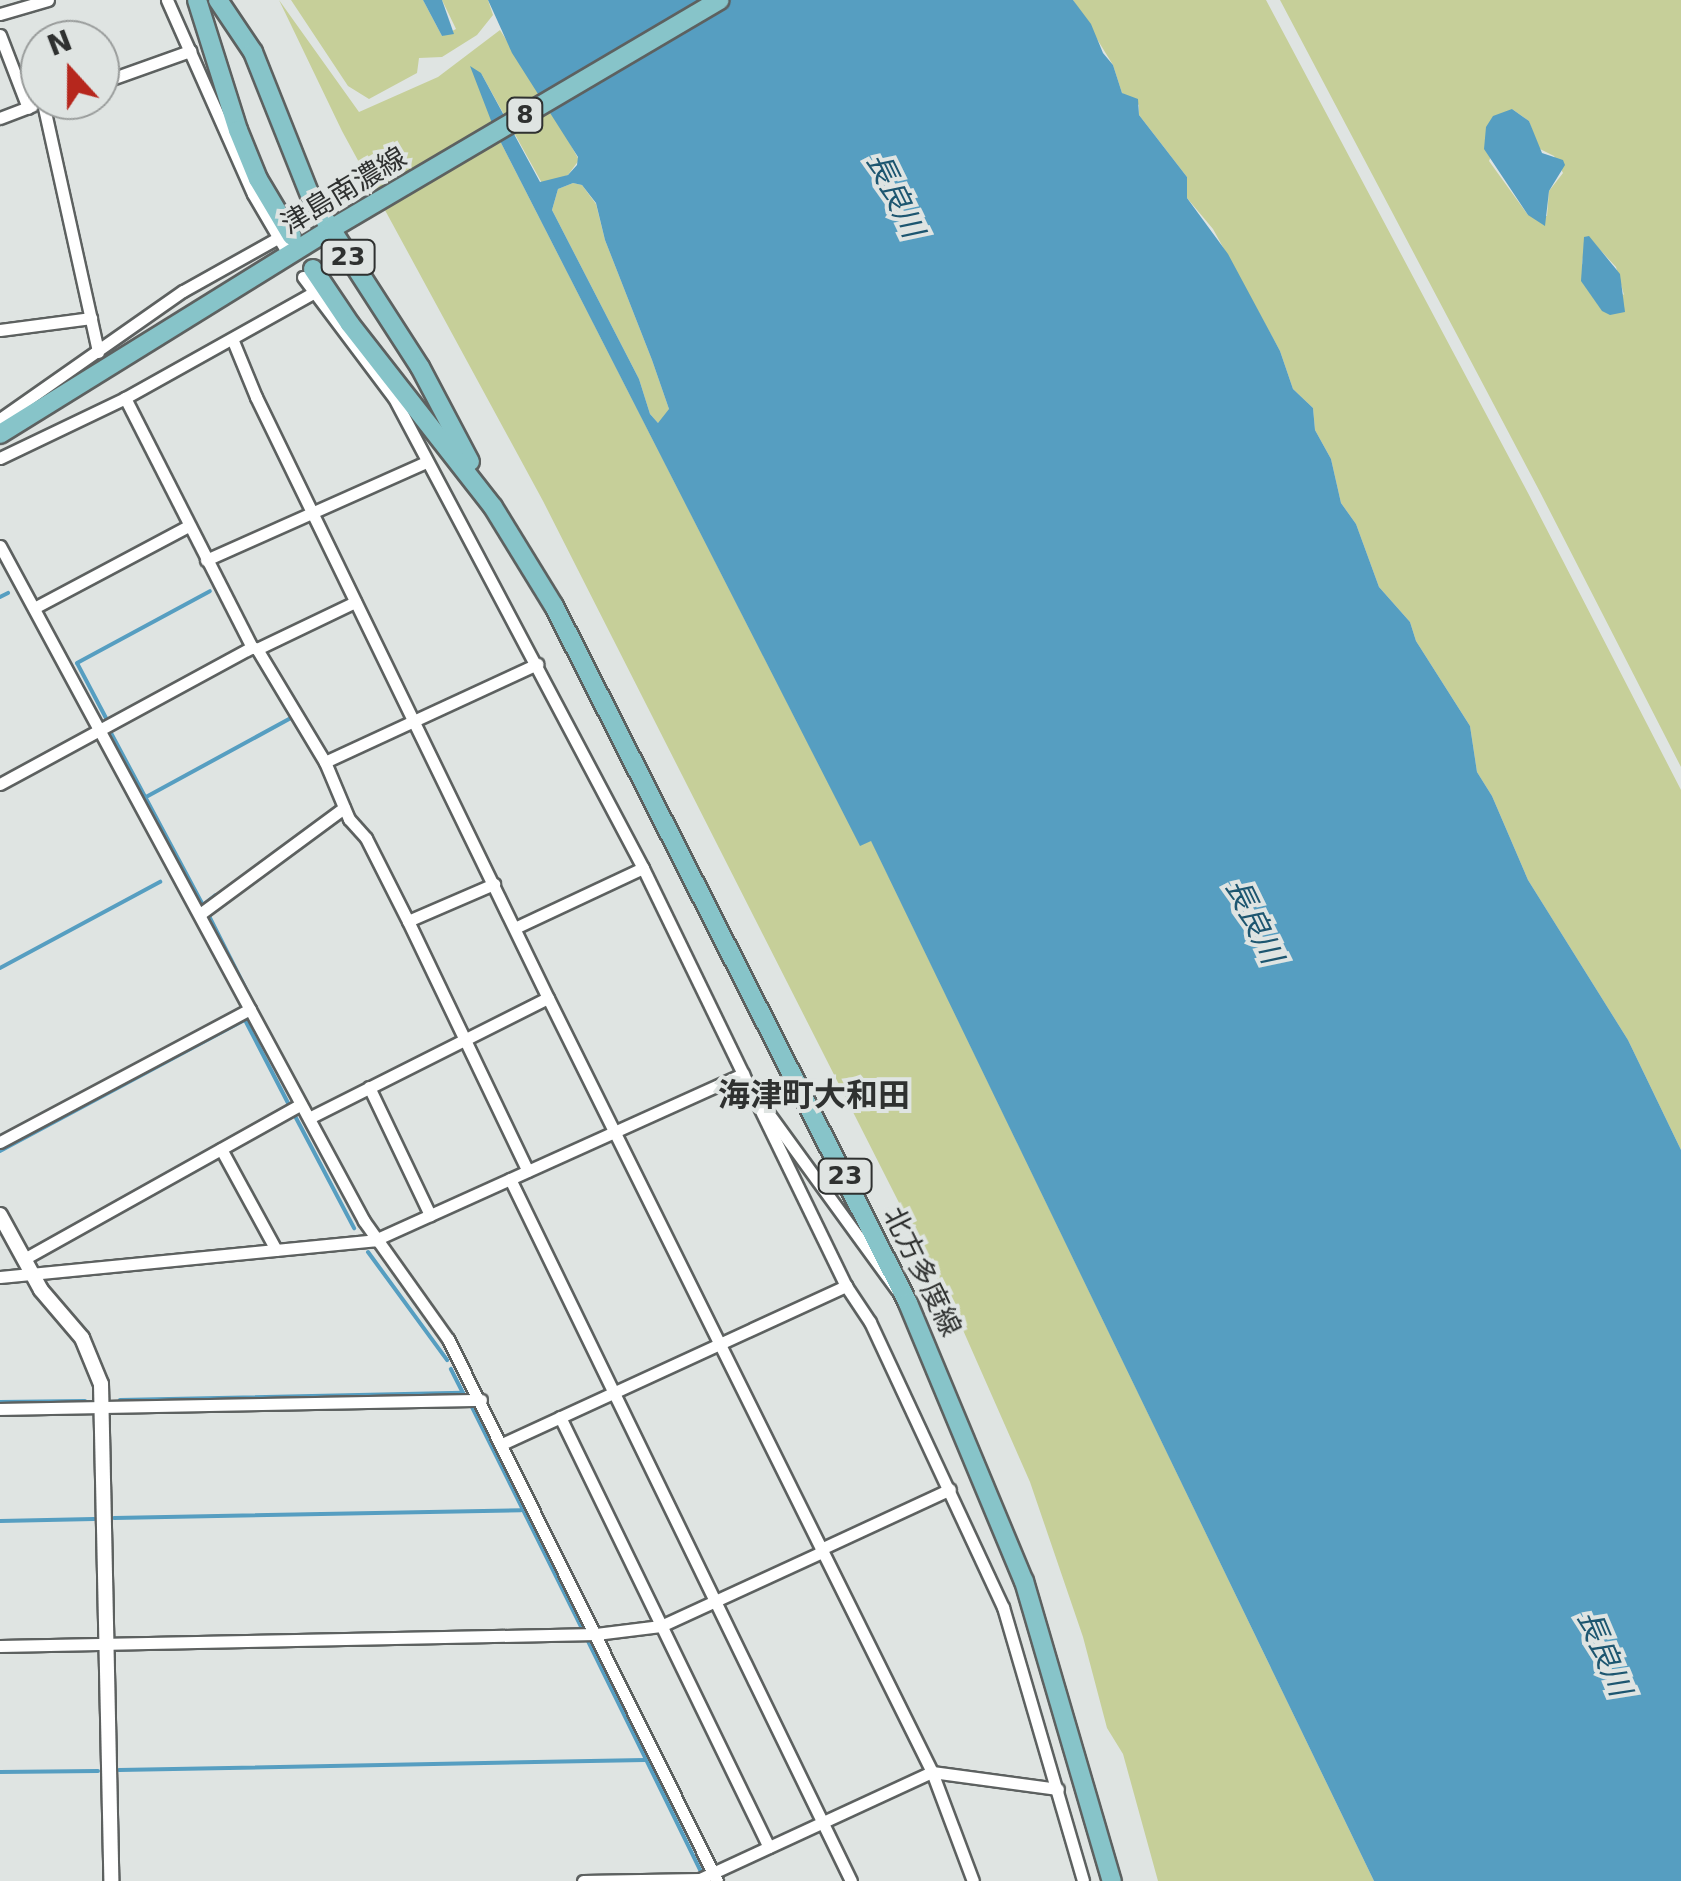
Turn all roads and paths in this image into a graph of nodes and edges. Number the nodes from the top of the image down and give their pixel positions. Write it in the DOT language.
graph roads {
  1 [pos="48,0"];
  2 [pos="167,0"];
  3 [pos="197,0"];
  4 [pos="218,0"];
  5 [pos="719,0"];
  6 [pos="0,14"];
  7 [pos="0,35"];
  8 [pos="190,51"];
  9 [pos="120,75"];
  10 [pos="20,87"];
  11 [pos="51,120"];
  12 [pos="331,229"];
  13 [pos="286,242"];
  14 [pos="308,273"];
  15 [pos="313,293"];
  16 [pos="91,318"];
  17 [pos="0,330"];
  18 [pos="233,341"];
  19 [pos="98,352"];
  20 [pos="125,398"];
  21 [pos="0,420"];
  22 [pos="0,434"];
  23 [pos="0,458"];
  24 [pos="426,462"];
  25 [pos="492,507"];
  26 [pos="313,513"];
  27 [pos="188,526"];
  28 [pos="0,546"];
  29 [pos="206,560"];
  30 [pos="355,602"];
  31 [pos="34,608"];
  32 [pos="254,648"];
  33 [pos="537,664"];
  34 [pos="414,720"];
  35 [pos="100,730"];
  36 [pos="325,762"];
  37 [pos="0,784"];
  38 [pos="344,808"];
  39 [pos="643,868"];
  40 [pos="494,884"];
  41 [pos="200,914"];
  42 [pos="408,921"];
  43 [pos="515,928"];
  44 [pos="548,998"];
  45 [pos="250,1008"];
  46 [pos="464,1038"];
  47 [pos="743,1074"];
  48 [pos="369,1087"];
  49 [pos="301,1104"];
  50 [pos="308,1118"];
  51 [pos="615,1132"];
  52 [pos="0,1142"];
  53 [pos="221,1150"];
  54 [pos="528,1171"];
  55 [pos="510,1179"];
  56 [pos="0,1215"];
  57 [pos="430,1215"];
  58 [pos="376,1240"];
  59 [pos="276,1250"];
  60 [pos="24,1259"];
  61 [pos="32,1274"];
  62 [pos="0,1277"];
  63 [pos="846,1286"];
  64 [pos="908,1303"];
  65 [pos="720,1344"];
  66 [pos="612,1393"];
  67 [pos="481,1400"];
  68 [pos="102,1407"];
  69 [pos="0,1409"];
  70 [pos="560,1417"];
  71 [pos="502,1444"];
  72 [pos="950,1489"];
  73 [pos="822,1550"];
  74 [pos="714,1602"];
  75 [pos="661,1626"];
  76 [pos="596,1634"];
  77 [pos="106,1644"];
  78 [pos="0,1646"];
  79 [pos="932,1772"];
  80 [pos="1058,1790"];
  81 [pos="822,1822"];
  82 [pos="769,1847"];
  83 [pos="715,1877"];
  84 [pos="110,1881"];
  85 [pos="582,1881"];
  86 [pos="851,1881"];
  87 [pos="973,1881"];
  88 [pos="1083,1881"];
  89 [pos="1112,1881"];
  1 -- 6 [label="street"];
  2 -- 8 [label="street"];
  3 -- 13 [label="main road"];
  4 -- 12 [label="main road, 23"];
  5 -- 12 [label="main road, 津島南濃線 / 8"];
  7 -- 10 [label="street"];
  8 -- 9 [label="street"];
  8 -- 13 [label="street"];
  11 -- 16 [label="street"];
  12 -- 22 [label="main road, 津島南濃線 / 8"];
  12 -- 25 [label="main road, 23"];
  13 -- 19 [label="street"];
  14 -- 15 [label="street"];
  14 -- 25 [label="main road"];
  15 -- 18 [label="street"];
  15 -- 24 [label="street"];
  16 -- 17 [label="street"];
  16 -- 19 [label="street"];
  18 -- 20 [label="street"];
  18 -- 26 [label="street"];
  19 -- 21 [label="street"];
  20 -- 23 [label="street"];
  20 -- 27 [label="street"];
  24 -- 26 [label="street"];
  24 -- 33 [label="street"];
  25 -- 64 [label="main road, 北方多度線 / 23"];
  26 -- 29 [label="street"];
  26 -- 30 [label="street"];
  27 -- 29 [label="street"];
  27 -- 31 [label="street"];
  28 -- 31 [label="street"];
  29 -- 32 [label="street"];
  30 -- 32 [label="street"];
  30 -- 34 [label="street"];
  31 -- 35 [label="street"];
  32 -- 35 [label="street"];
  32 -- 36 [label="street"];
  33 -- 34 [label="street"];
  33 -- 39 [label="street"];
  34 -- 36 [label="street"];
  34 -- 40 [label="street"];
  35 -- 37 [label="street"];
  35 -- 41 [label="street"];
  36 -- 38 [label="street"];
  38 -- 41 [label="street"];
  38 -- 42 [label="street"];
  39 -- 43 [label="street"];
  39 -- 47 [label="street"];
  40 -- 42 [label="street"];
  40 -- 43 [label="street"];
  41 -- 45 [label="street"];
  42 -- 46 [label="street"];
  43 -- 44 [label="street"];
  44 -- 46 [label="street"];
  44 -- 51 [label="street"];
  45 -- 49 [label="street"];
  45 -- 52 [label="street"];
  46 -- 48 [label="street"];
  46 -- 54 [label="street"];
  47 -- 51 [label="street"];
  47 -- 63 [label="street"];
  47 -- 64 [label="street"];
  48 -- 50 [label="street"];
  48 -- 57 [label="street"];
  49 -- 50 [label="street"];
  49 -- 53 [label="street"];
  50 -- 58 [label="street"];
  51 -- 54 [label="street"];
  51 -- 65 [label="street"];
  53 -- 59 [label="street"];
  53 -- 60 [label="street"];
  54 -- 55 [label="street"];
  55 -- 57 [label="street"];
  55 -- 66 [label="street"];
  56 -- 60 [label="street"];
  57 -- 58 [label="street"];
  58 -- 59 [label="street"];
  58 -- 67 [label="street"];
  59 -- 61 [label="street"];
  60 -- 61 [label="street"];
  61 -- 62 [label="street"];
  61 -- 68 [label="street"];
  63 -- 65 [label="street"];
  63 -- 72 [label="street"];
  64 -- 89 [label="main road, 北方多度線 / 23"];
  65 -- 66 [label="street"];
  65 -- 73 [label="street"];
  66 -- 70 [label="street"];
  66 -- 74 [label="street"];
  67 -- 68 [label="street"];
  67 -- 71 [label="street"];
  68 -- 69 [label="street"];
  68 -- 77 [label="street"];
  70 -- 71 [label="street"];
  70 -- 75 [label="street"];
  71 -- 76 [label="street"];
  72 -- 73 [label="street"];
  72 -- 80 [label="street"];
  73 -- 74 [label="street"];
  73 -- 79 [label="street"];
  74 -- 75 [label="street"];
  74 -- 81 [label="street"];
  75 -- 76 [label="street"];
  75 -- 82 [label="street"];
  76 -- 77 [label="street"];
  76 -- 83 [label="street"];
  77 -- 78 [label="street"];
  77 -- 84 [label="street"];
  79 -- 80 [label="street"];
  79 -- 81 [label="street"];
  79 -- 87 [label="street"];
  80 -- 88 [label="street"];
  81 -- 82 [label="street"];
  81 -- 86 [label="street"];
  82 -- 83 [label="street"];
  83 -- 85 [label="street"];
}
